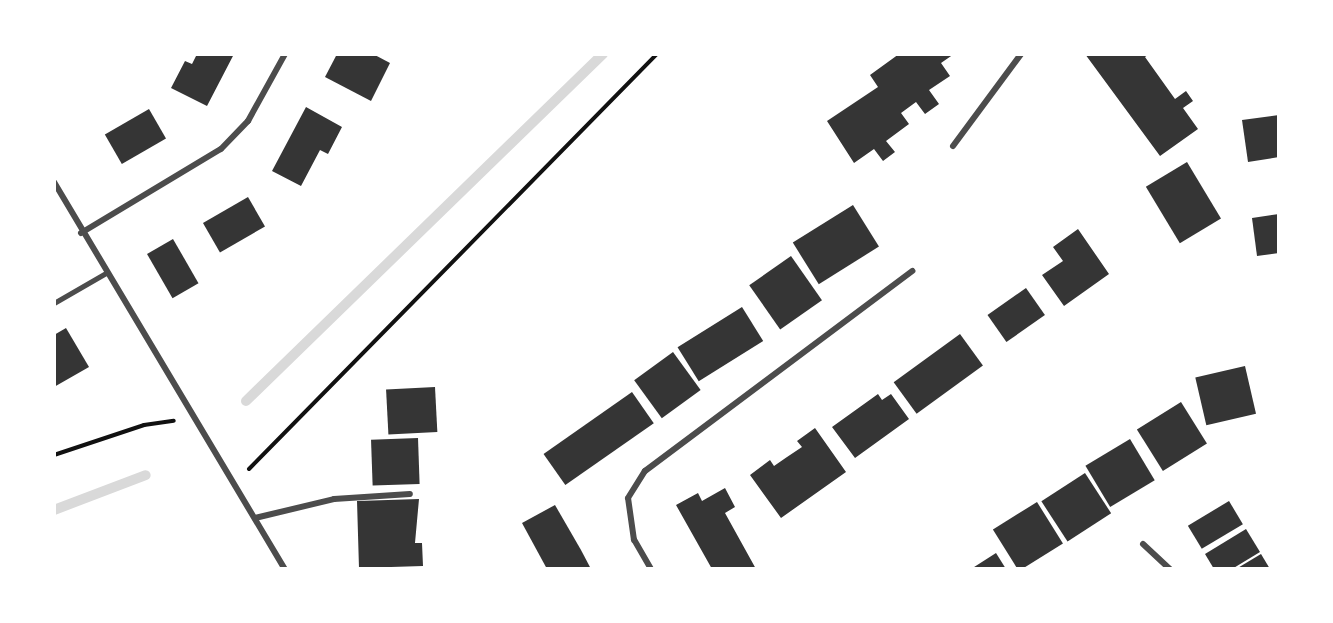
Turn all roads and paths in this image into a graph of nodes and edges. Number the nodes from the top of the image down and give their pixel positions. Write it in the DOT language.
graph roads {
  1 [pos="285,54"];
  2 [pos="657,54"];
  3 [pos="1022,54"];
  4 [pos="953,146"];
  5 [pos="54,182"];
  6 [pos="81,233"];
  7 [pos="912,271"];
  8 [pos="106,273"];
  9 [pos="54,303"];
  10 [pos="144,425"];
  11 [pos="54,455"];
  12 [pos="233,479"];
  13 [pos="410,494"];
  14 [pos="255,518"];
  15 [pos="1143,544"];
  16 [pos="285,569"];
  17 [pos="651,569"];
  18 [pos="1170,569"];
  1 -- 6 [label="street"];
  2 -- 12 [label="path"];
  3 -- 4 [label="street"];
  5 -- 6 [label="street"];
  6 -- 8 [label="street"];
  7 -- 17 [label="street"];
  8 -- 9 [label="lane"];
  8 -- 12 [label="street"];
  10 -- 11 [label="path"];
  12 -- 14 [label="street"];
  13 -- 14 [label="street"];
  14 -- 16 [label="street"];
  15 -- 18 [label="street"];
}
